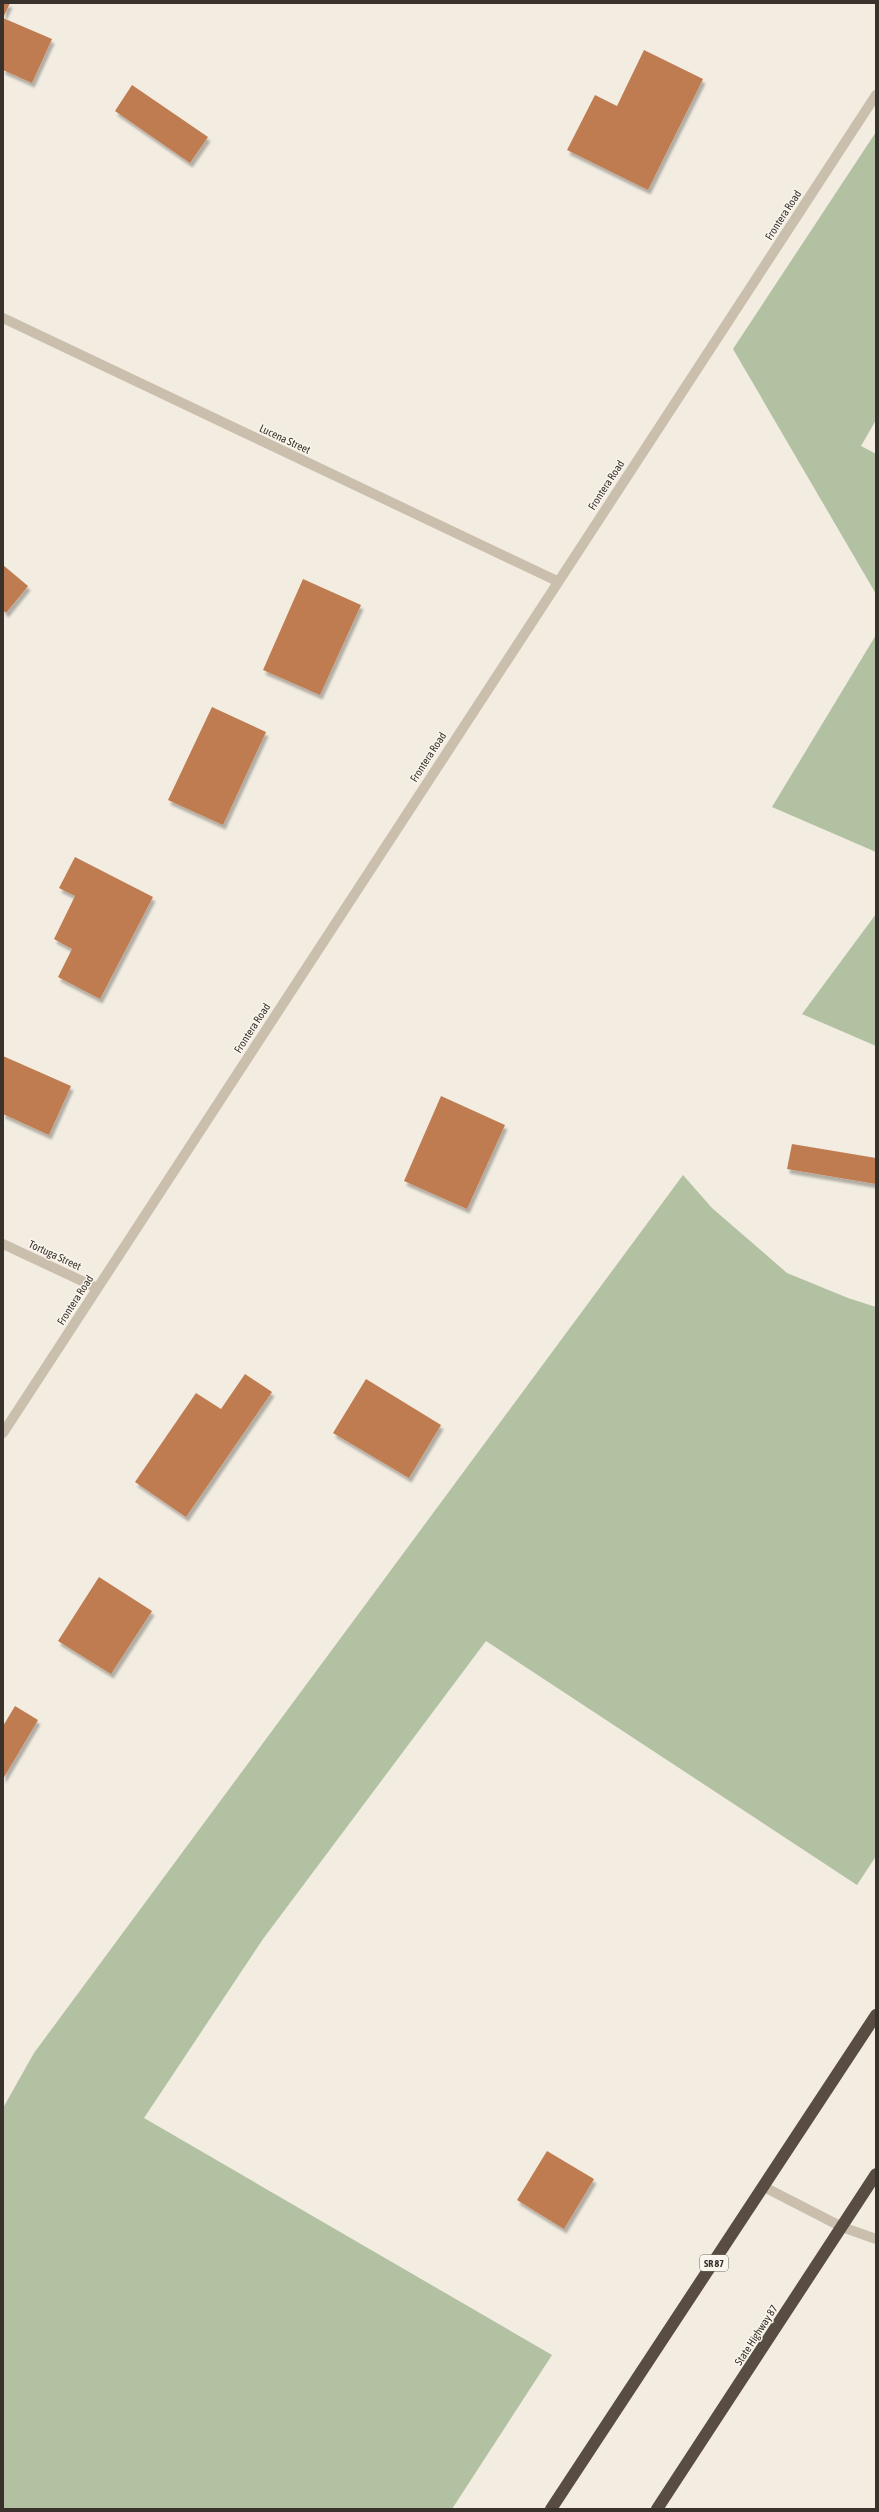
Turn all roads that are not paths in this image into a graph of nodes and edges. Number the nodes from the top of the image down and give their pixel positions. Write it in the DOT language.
graph roads {
  1 [pos="876,95"];
  2 [pos="3,318"];
  3 [pos="557,581"];
  4 [pos="3,1244"];
  5 [pos="97,1288"];
  6 [pos="3,1433"];
  7 [pos="876,2015"];
  8 [pos="876,2174"];
  9 [pos="764,2187"];
  10 [pos="842,2227"];
  11 [pos="876,2239"];
  12 [pos="551,2509"];
  13 [pos="657,2509"];
  1 -- 3 [label="street, Frontera Road"];
  2 -- 3 [label="street, Lucena Street"];
  3 -- 5 [label="street, Frontera Road"];
  4 -- 5 [label="street, Tortuga Street"];
  5 -- 6 [label="street, Frontera Road"];
  7 -- 9 [label="highway, SR 87"];
  8 -- 10 [label="highway, State Highway 87"];
  9 -- 10 [label="street"];
  9 -- 12 [label="highway, SR 87"];
  10 -- 11 [label="street"];
  10 -- 13 [label="highway, State Highway 87"];
}
